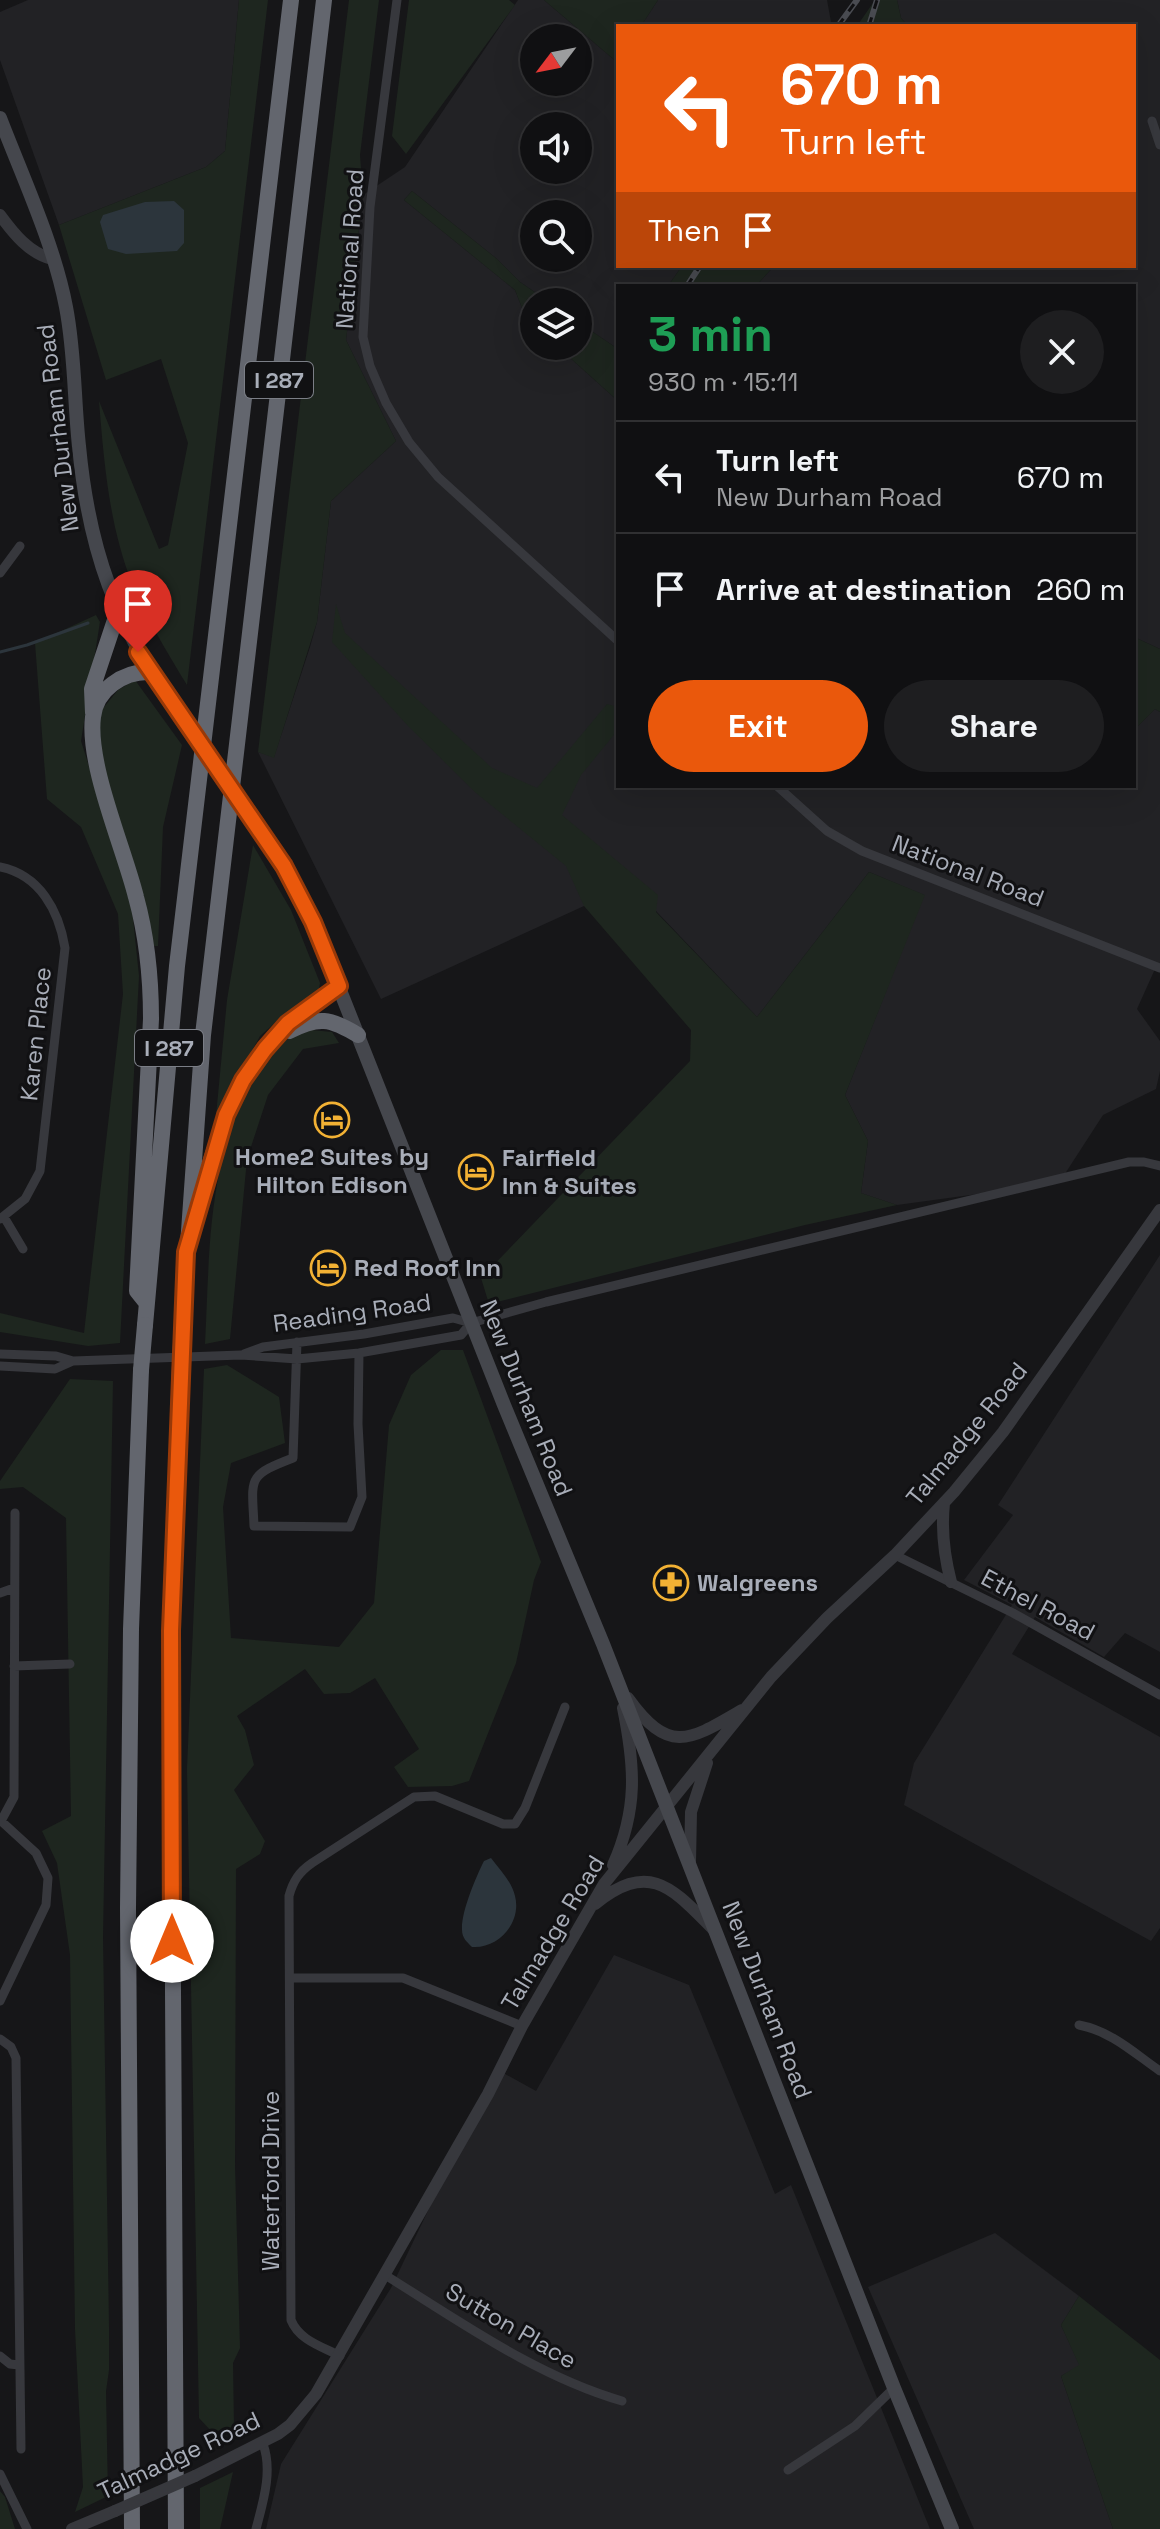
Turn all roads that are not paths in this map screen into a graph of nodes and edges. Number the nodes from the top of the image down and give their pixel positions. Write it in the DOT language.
graph roads {
  1 [pos="291,0"];
  2 [pos="324,0"];
  3 [pos="397,0"];
  4 [pos="0,118"];
  5 [pos="1152,121"];
  6 [pos="1160,145"];
  7 [pos="0,215"];
  8 [pos="52,259"];
  9 [pos="20,546"];
  10 [pos="0,573"];
  11 [pos="118,611"];
  12 [pos="616,639"];
  13 [pos="150,672"];
  14 [pos="93,714"];
  15 [pos="779,788"];
  16 [pos="0,867"];
  17 [pos="1160,968"];
  18 [pos="339,986"];
  19 [pos="358,1035"];
  20 [pos="273,1039"];
  21 [pos="1160,1166"];
  22 [pos="1160,1210"];
  23 [pos="2,1218"];
  24 [pos="23,1249"];
  25 [pos="186,1252"];
  26 [pos="147,1303"];
  27 [pos="471,1323"];
  28 [pos="297,1342"];
  29 [pos="359,1353"];
  30 [pos="0,1354"];
  31 [pos="241,1355"];
  32 [pos="297,1359"];
  33 [pos="73,1361"];
  34 [pos="3,1366"];
  35 [pos="944,1503"];
  36 [pos="15,1513"];
  37 [pos="895,1555"];
  38 [pos="951,1582"];
  39 [pos="14,1588"];
  40 [pos="0,1593"];
  41 [pos="70,1664"];
  42 [pos="14,1666"];
  43 [pos="619,1685"];
  44 [pos="1160,1695"];
  45 [pos="748,1706"];
  46 [pos="565,1707"];
  47 [pos="710,1754"];
  48 [pos="667,1806"];
  49 [pos="1,1821"];
  50 [pos="691,1866"];
  51 [pos="604,1884"];
  52 [pos="589,1909"];
  53 [pos="717,1934"];
  54 [pos="290,1978"];
  55 [pos="3,1985"];
  56 [pos="0,2001"];
  57 [pos="1079,2025"];
  58 [pos="522,2026"];
  59 [pos="0,2039"];
  60 [pos="1160,2071"];
  61 [pos="385,2275"];
  62 [pos="0,2356"];
  63 [pos="340,2356"];
  64 [pos="19,2365"];
  65 [pos="894,2388"];
  66 [pos="622,2401"];
  67 [pos="263,2444"];
  68 [pos="21,2449"];
  69 [pos="788,2470"];
  70 [pos="0,2474"];
  71 [pos="27,2529"];
  72 [pos="72,2529"];
  73 [pos="132,2529"];
  74 [pos="176,2529"];
  75 [pos="256,2529"];
  76 [pos="952,2529"];
  1 -- 26 [label="highway, I 287"];
  2 -- 25 [label="highway, I 287"];
  3 -- 12 [label="street, National Road"];
  4 -- 8 [label="main road, New Durham Road"];
  5 -- 6 [label="street"];
  7 -- 8 [label="street"];
  8 -- 11 [label="main road, New Durham Road"];
  9 -- 10 [label="street"];
  11 -- 13 [label="main road, New Durham Road"];
  11 -- 14 [label="highway"];
  13 -- 14 [label="highway"];
  13 -- 18 [label="main road, New Durham Road, bridge"];
  14 -- 26 [label="highway"];
  15 -- 17 [label="street, National Road"];
  16 -- 23 [label="street, Karen Place"];
  18 -- 19 [label="main road, New Durham Road"];
  18 -- 20 [label="highway"];
  19 -- 20 [label="highway"];
  19 -- 27 [label="main road, New Durham Road"];
  20 -- 25 [label="highway"];
  21 -- 27 [label="street"];
  22 -- 35 [label="street, Talmadge Road"];
  23 -- 24 [label="street"];
  25 -- 74 [label="highway, I 287, bridge"];
  26 -- 73 [label="highway, I 287, bridge"];
  27 -- 28 [label="street, Reading Road"];
  27 -- 29 [label="street, Reading Road"];
  27 -- 43 [label="main road, New Durham Road"];
  28 -- 31 [label="street, Reading Road"];
  28 -- 32 [label="street"];
  29 -- 32 [label="street, Reading Road"];
  29 -- 32 [label="street"];
  30 -- 33 [label="street"];
  31 -- 32 [label="street, Reading Road"];
  31 -- 33 [label="street"];
  33 -- 34 [label="street"];
  35 -- 37 [label="street, Talmadge Road"];
  35 -- 38 [label="street"];
  36 -- 39 [label="street"];
  37 -- 38 [label="street, Ethel Road"];
  37 -- 45 [label="street, Talmadge Road"];
  38 -- 44 [label="street, Ethel Road"];
  39 -- 40 [label="street"];
  39 -- 42 [label="street"];
  41 -- 42 [label="street"];
  42 -- 49 [label="street"];
  43 -- 45 [label="street"];
  43 -- 48 [label="main road, New Durham Road"];
  43 -- 51 [label="street"];
  45 -- 47 [label="street, Talmadge Road"];
  46 -- 54 [label="street, Waterford Drive"];
  47 -- 48 [label="street, Talmadge Road"];
  47 -- 50 [label="street"];
  48 -- 50 [label="main road, New Durham Road"];
  48 -- 51 [label="street, Talmadge Road"];
  49 -- 55 [label="street"];
  50 -- 53 [label="main road, New Durham Road"];
  51 -- 52 [label="street, Talmadge Road"];
  52 -- 53 [label="street"];
  52 -- 58 [label="street, Talmadge Road"];
  53 -- 65 [label="main road, New Durham Road"];
  54 -- 58 [label="street"];
  54 -- 63 [label="street, Waterford Drive"];
  55 -- 56 [label="street"];
  57 -- 60 [label="street"];
  58 -- 61 [label="street, Talmadge Road"];
  59 -- 64 [label="street"];
  61 -- 63 [label="street, Talmadge Road"];
  61 -- 66 [label="street, Sutton Place"];
  62 -- 64 [label="street"];
  63 -- 67 [label="street, Talmadge Road"];
  64 -- 68 [label="street"];
  65 -- 69 [label="street"];
  65 -- 76 [label="main road, New Durham Road"];
  67 -- 72 [label="street, Talmadge Road, bridge"];
  67 -- 75 [label="street"];
  70 -- 71 [label="street"];
}
